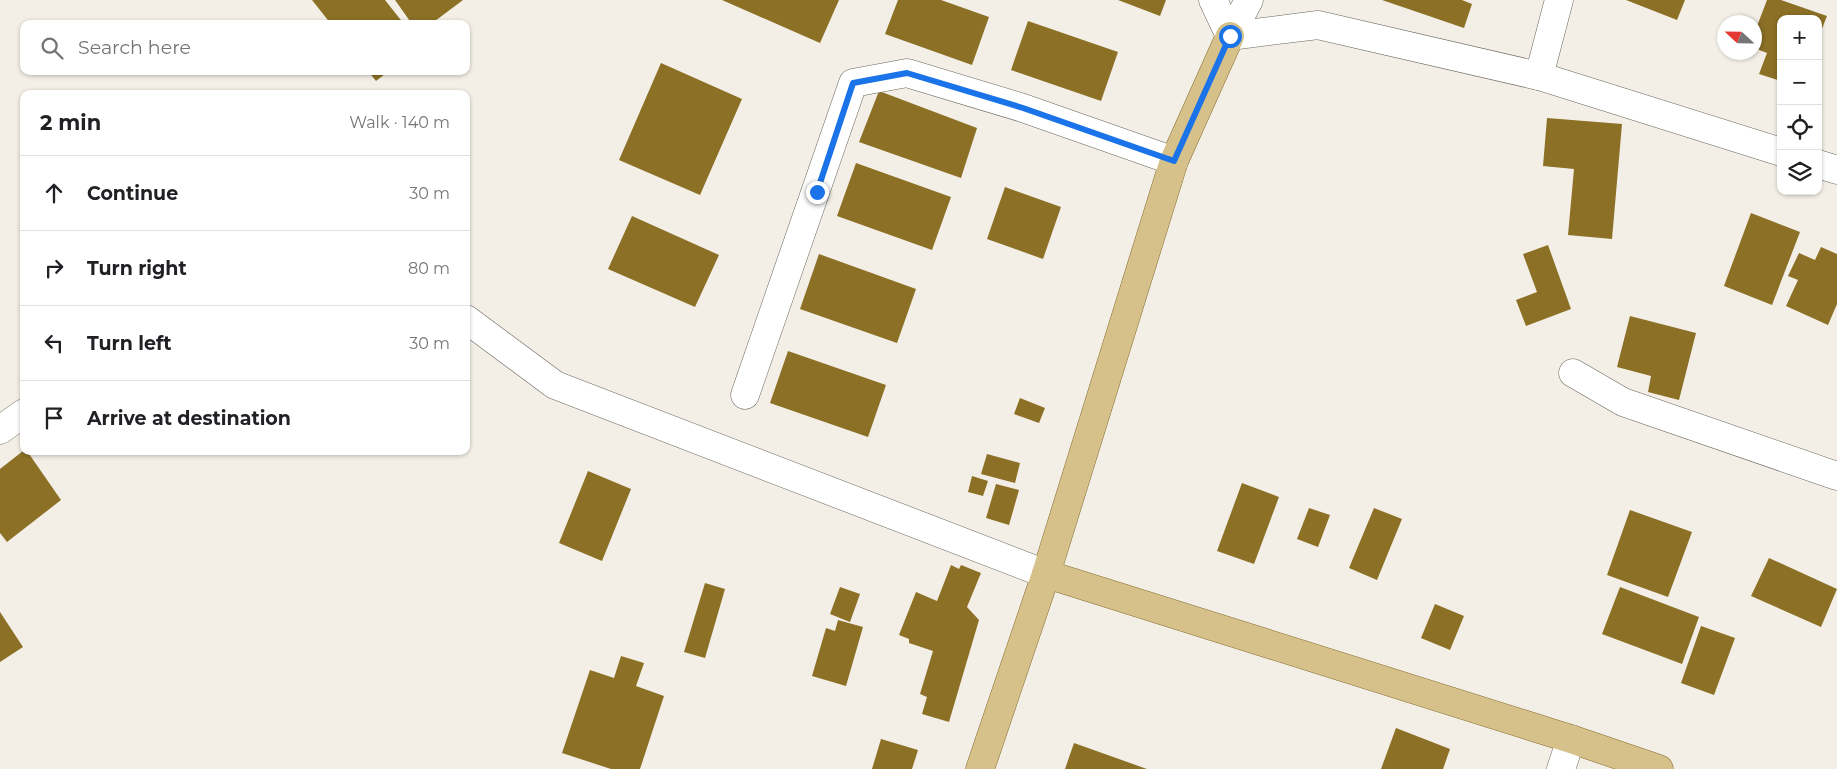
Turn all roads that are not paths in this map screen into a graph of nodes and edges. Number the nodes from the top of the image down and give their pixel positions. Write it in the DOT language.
graph roads {
  1 [pos="1213,0"];
  2 [pos="1249,0"];
  3 [pos="1560,0"];
  4 [pos="1230,36"];
  5 [pos="1539,76"];
  6 [pos="1777,151"];
  7 [pos="1174,161"];
  8 [pos="1822,165"];
  9 [pos="1837,170"];
  10 [pos="470,322"];
  11 [pos="1573,373"];
  12 [pos="745,395"];
  13 [pos="20,416"];
  14 [pos="0,430"];
  15 [pos="1837,476"];
  16 [pos="1046,574"];
  17 [pos="1571,739"];
  18 [pos="980,769"];
  19 [pos="1562,769"];
  20 [pos="1659,769"];
  1 -- 4 [label="street"];
  2 -- 4 [label="street"];
  3 -- 5 [label="street"];
  4 -- 5 [label="street"];
  4 -- 7 [label="main road"];
  5 -- 6 [label="street"];
  7 -- 12 [label="street"];
  7 -- 16 [label="main road"];
  8 -- 9 [label="street"];
  10 -- 16 [label="street"];
  11 -- 15 [label="street"];
  13 -- 14 [label="street"];
  16 -- 17 [label="main road"];
  16 -- 18 [label="main road"];
  17 -- 19 [label="street"];
  17 -- 20 [label="main road"];
}
